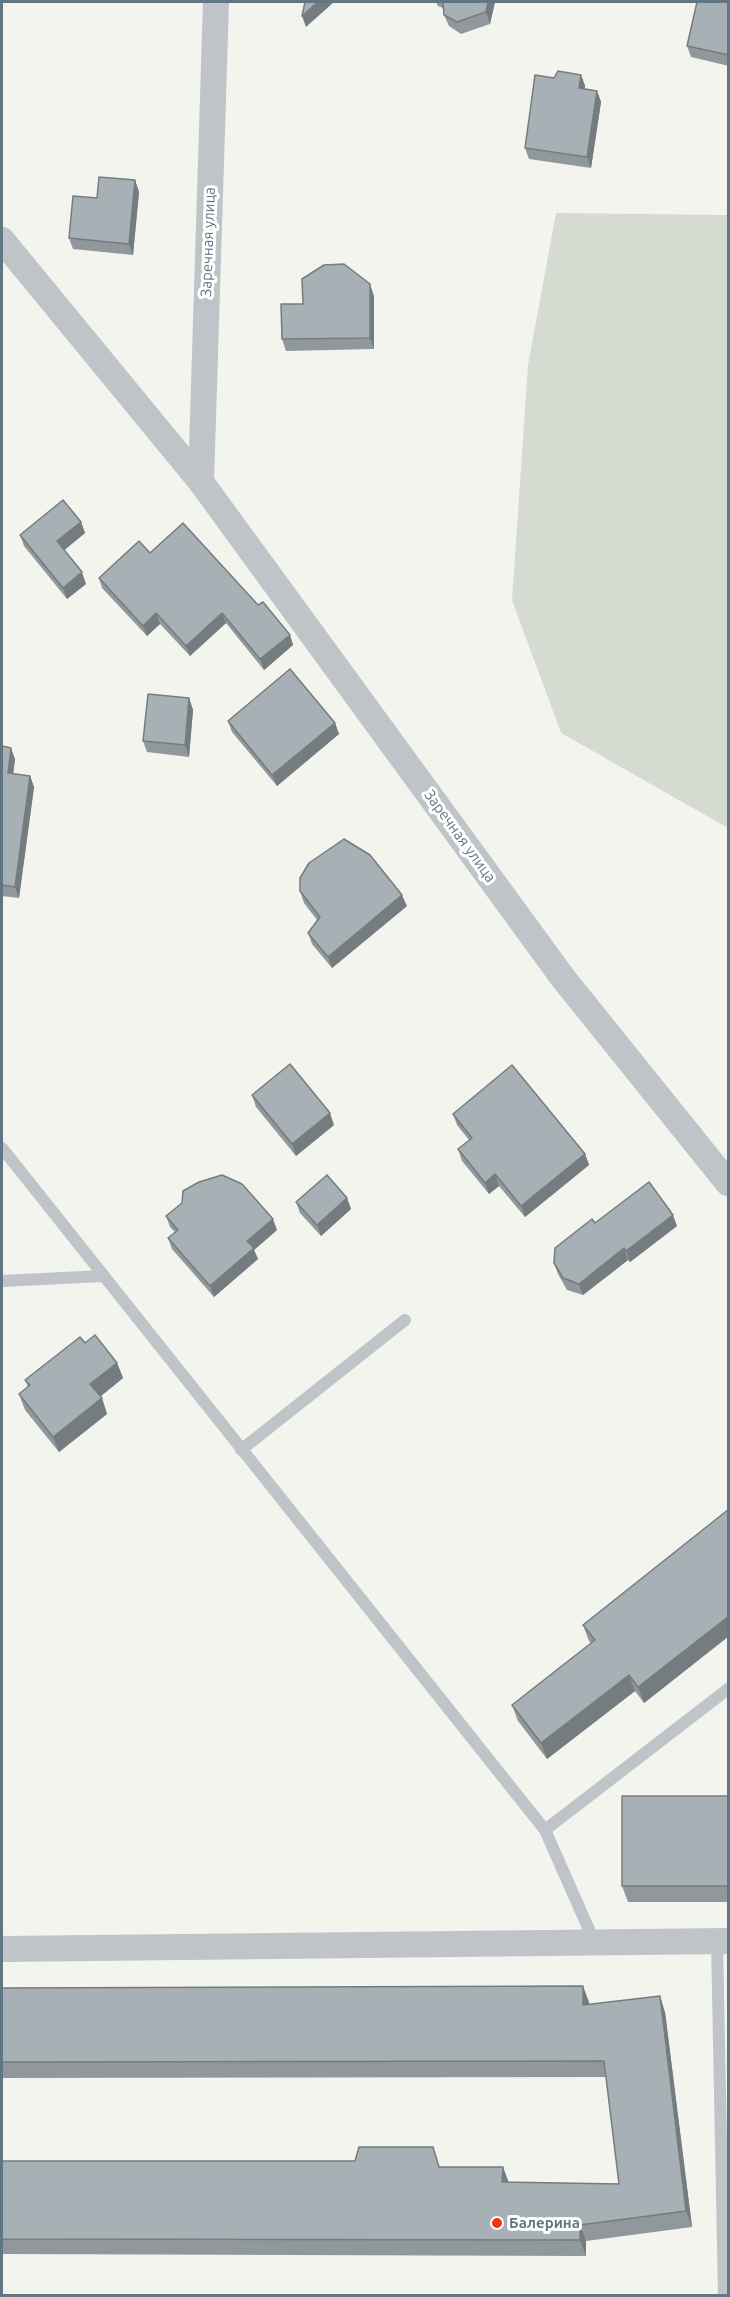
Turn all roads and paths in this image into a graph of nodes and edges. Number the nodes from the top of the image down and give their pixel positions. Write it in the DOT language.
graph roads {
  1 [pos="216,2"];
  2 [pos="2,240"];
  3 [pos="201,482"];
  4 [pos="2,1148"];
  5 [pos="729,1183"];
  6 [pos="102,1276"];
  7 [pos="2,1281"];
  8 [pos="405,1320"];
  9 [pos="242,1450"];
  10 [pos="729,1689"];
  11 [pos="545,1830"];
  12 [pos="594,1941"];
  13 [pos="723,1941"];
  14 [pos="2,1949"];
  15 [pos="724,2295"];
  1 -- 3 [label="street, Заречная улица"];
  2 -- 3 [label="street, Заречная улица"];
  3 -- 5 [label="street, Заречная улица"];
  4 -- 6 [label="lane"];
  6 -- 7 [label="lane"];
  6 -- 9 [label="lane"];
  8 -- 9 [label="lane"];
  9 -- 11 [label="lane"];
  10 -- 11 [label="lane"];
  11 -- 12 [label="lane"];
  12 -- 13 [label="street"];
  12 -- 14 [label="street"];
  13 -- 15 [label="lane"];
}
